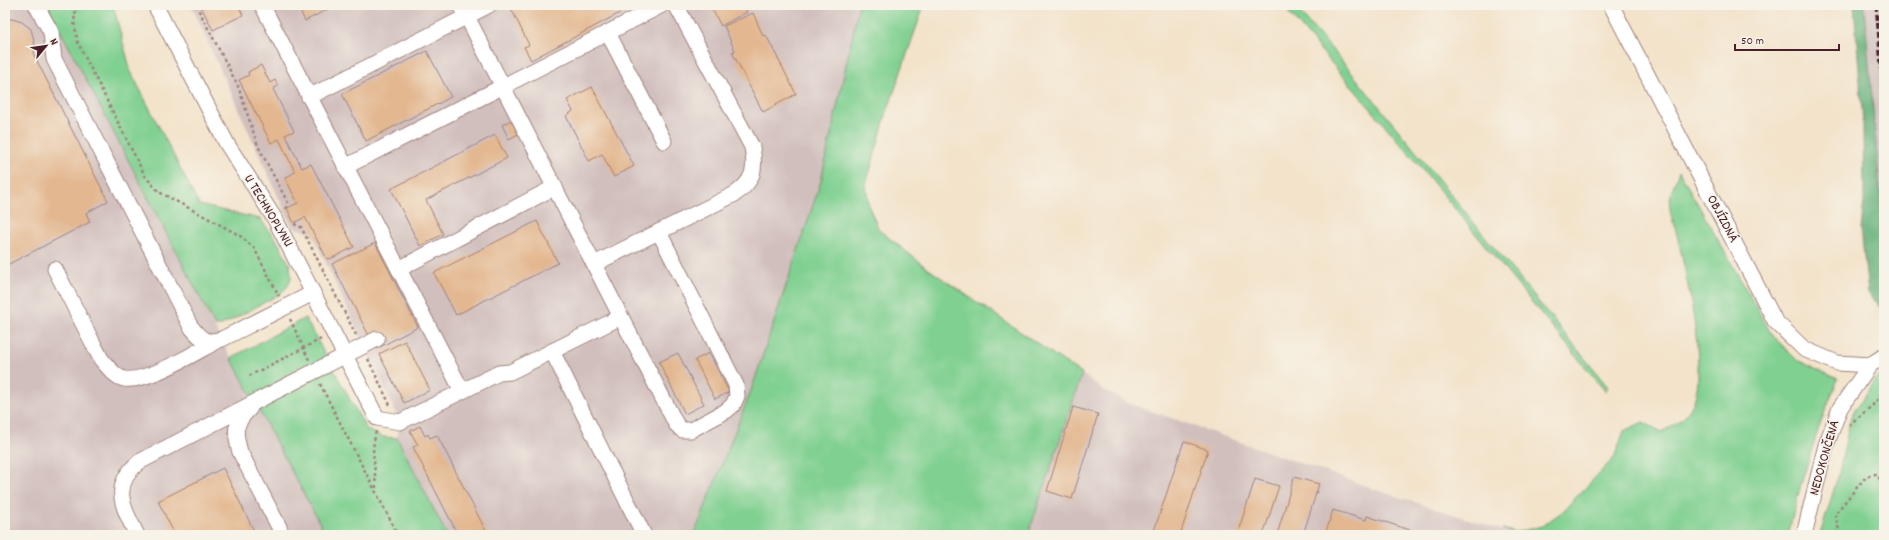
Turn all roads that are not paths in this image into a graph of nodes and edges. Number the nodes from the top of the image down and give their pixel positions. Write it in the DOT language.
graph roads {
  1 [pos="36,5"];
  2 [pos="155,5"];
  3 [pos="262,5"];
  4 [pos="490,5"];
  5 [pos="662,5"];
  6 [pos="676,5"];
  7 [pos="1611,5"];
  8 [pos="464,11"];
  9 [pos="608,33"];
  10 [pos="503,86"];
  11 [pos="310,97"];
  12 [pos="664,141"];
  13 [pos="345,167"];
  14 [pos="555,187"];
  15 [pos="659,232"];
  16 [pos="594,264"];
  17 [pos="55,269"];
  18 [pos="399,269"];
  19 [pos="313,293"];
  20 [pos="621,317"];
  21 [pos="222,339"];
  22 [pos="376,340"];
  23 [pos="552,351"];
  24 [pos="345,356"];
  25 [pos="1884,356"];
  26 [pos="1870,365"];
  27 [pos="462,391"];
  28 [pos="253,404"];
  29 [pos="137,535"];
  30 [pos="281,535"];
  31 [pos="644,535"];
  32 [pos="1804,535"];
  1 -- 21 [label="street"];
  2 -- 19 [label="street, U TECHNOPLYNU"];
  3 -- 11 [label="street"];
  4 -- 8 [label="street"];
  5 -- 9 [label="street"];
  6 -- 15 [label="street"];
  7 -- 26 [label="street, OBJÍZDNÁ"];
  8 -- 10 [label="street"];
  8 -- 11 [label="street"];
  9 -- 10 [label="street"];
  9 -- 12 [label="street"];
  10 -- 13 [label="street"];
  10 -- 14 [label="street"];
  11 -- 13 [label="street"];
  13 -- 18 [label="street"];
  14 -- 16 [label="street"];
  14 -- 18 [label="street"];
  15 -- 16 [label="street"];
  15 -- 20 [label="street"];
  16 -- 20 [label="street"];
  17 -- 21 [label="street"];
  18 -- 27 [label="street"];
  19 -- 21 [label="street"];
  19 -- 24 [label="street, U TECHNOPLYNU"];
  20 -- 23 [label="street"];
  22 -- 24 [label="street"];
  23 -- 27 [label="street"];
  23 -- 31 [label="street"];
  24 -- 27 [label="street, U TECHNOPLYNU"];
  24 -- 28 [label="street"];
  25 -- 26 [label="street"];
  26 -- 32 [label="street, NEDOKONČENÁ"];
  28 -- 29 [label="street"];
  28 -- 30 [label="street"];
}
